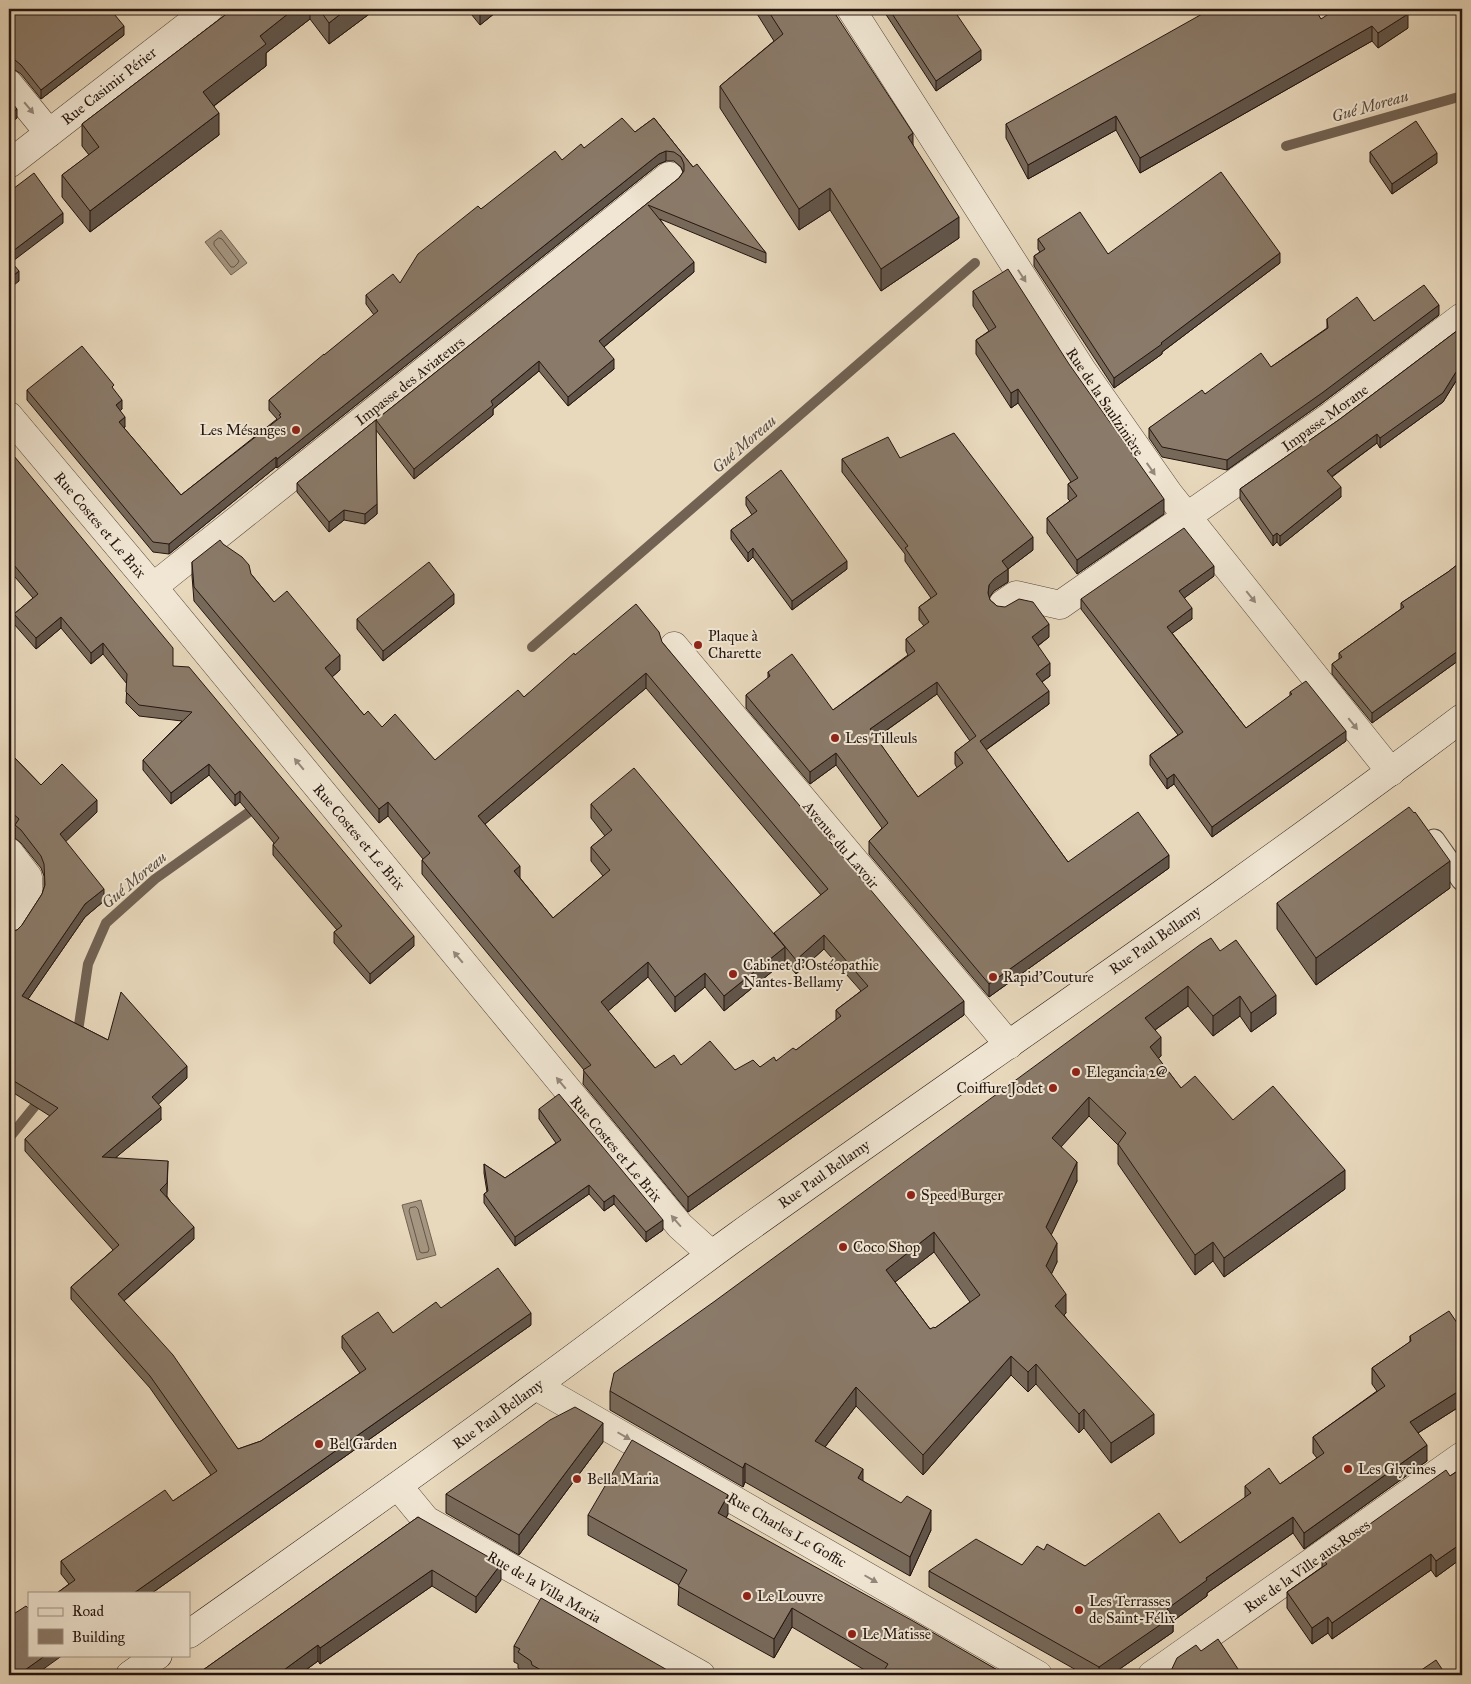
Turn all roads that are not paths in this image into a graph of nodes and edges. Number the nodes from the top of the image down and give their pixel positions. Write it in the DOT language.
graph roads {
  1 [pos="210,9"];
  2 [pos="852,9"];
  3 [pos="9,84"];
  4 [pos="49,132"];
  5 [pos="9,164"];
  6 [pos="669,176"];
  7 [pos="1462,317"];
  8 [pos="9,416"];
  9 [pos="1186,517"];
  10 [pos="153,587"];
  11 [pos="1003,604"];
  12 [pos="674,646"];
  13 [pos="1462,718"];
  14 [pos="1391,772"];
  15 [pos="1420,820"];
  16 [pos="9,852"];
  17 [pos="1462,880"];
  18 [pos="9,929"];
  19 [pos="1009,1045"];
  20 [pos="711,1254"];
  21 [pos="536,1386"];
  22 [pos="1462,1456"];
  23 [pos="398,1486"];
  24 [pos="190,1633"];
  25 [pos="700,1675"];
  26 [pos="1038,1675"];
  27 [pos="1152,1675"];
  1 -- 4 [label="street, Rue Casimir Périer"];
  2 -- 9 [label="street, Rue de la Saulzinière, one-way"];
  3 -- 4 [label="street, one-way"];
  4 -- 5 [label="street, Rue Casimir Périer"];
  6 -- 10 [label="street, Impasse des Aviateurs"];
  7 -- 9 [label="street, Impasse Morane"];
  8 -- 10 [label="street, Rue Costes et Le Brix"];
  9 -- 11 [label="street, Impasse Morane"];
  9 -- 14 [label="street, Rue de la Saulzinière, one-way"];
  20 -- 10 [label="street, Rue Costes et Le Brix, one-way"];
  12 -- 19 [label="street, Avenue du Lavoir"];
  13 -- 14 [label="street, Rue Paul Bellamy"];
  14 -- 19 [label="street, Rue Paul Bellamy"];
  15 -- 17 [label="lane"];
  16 -- 18 [label="street"];
  19 -- 20 [label="street, Rue Paul Bellamy"];
  20 -- 21 [label="street, Rue Paul Bellamy"];
  21 -- 23 [label="street, Rue Paul Bellamy"];
  21 -- 26 [label="street, Rue Charles Le Goffic, one-way"];
  22 -- 27 [label="street, Rue de la Ville aux Roses"];
  23 -- 24 [label="street, Rue Paul Bellamy"];
  23 -- 25 [label="street, Rue de la Villa Maria"];
}
